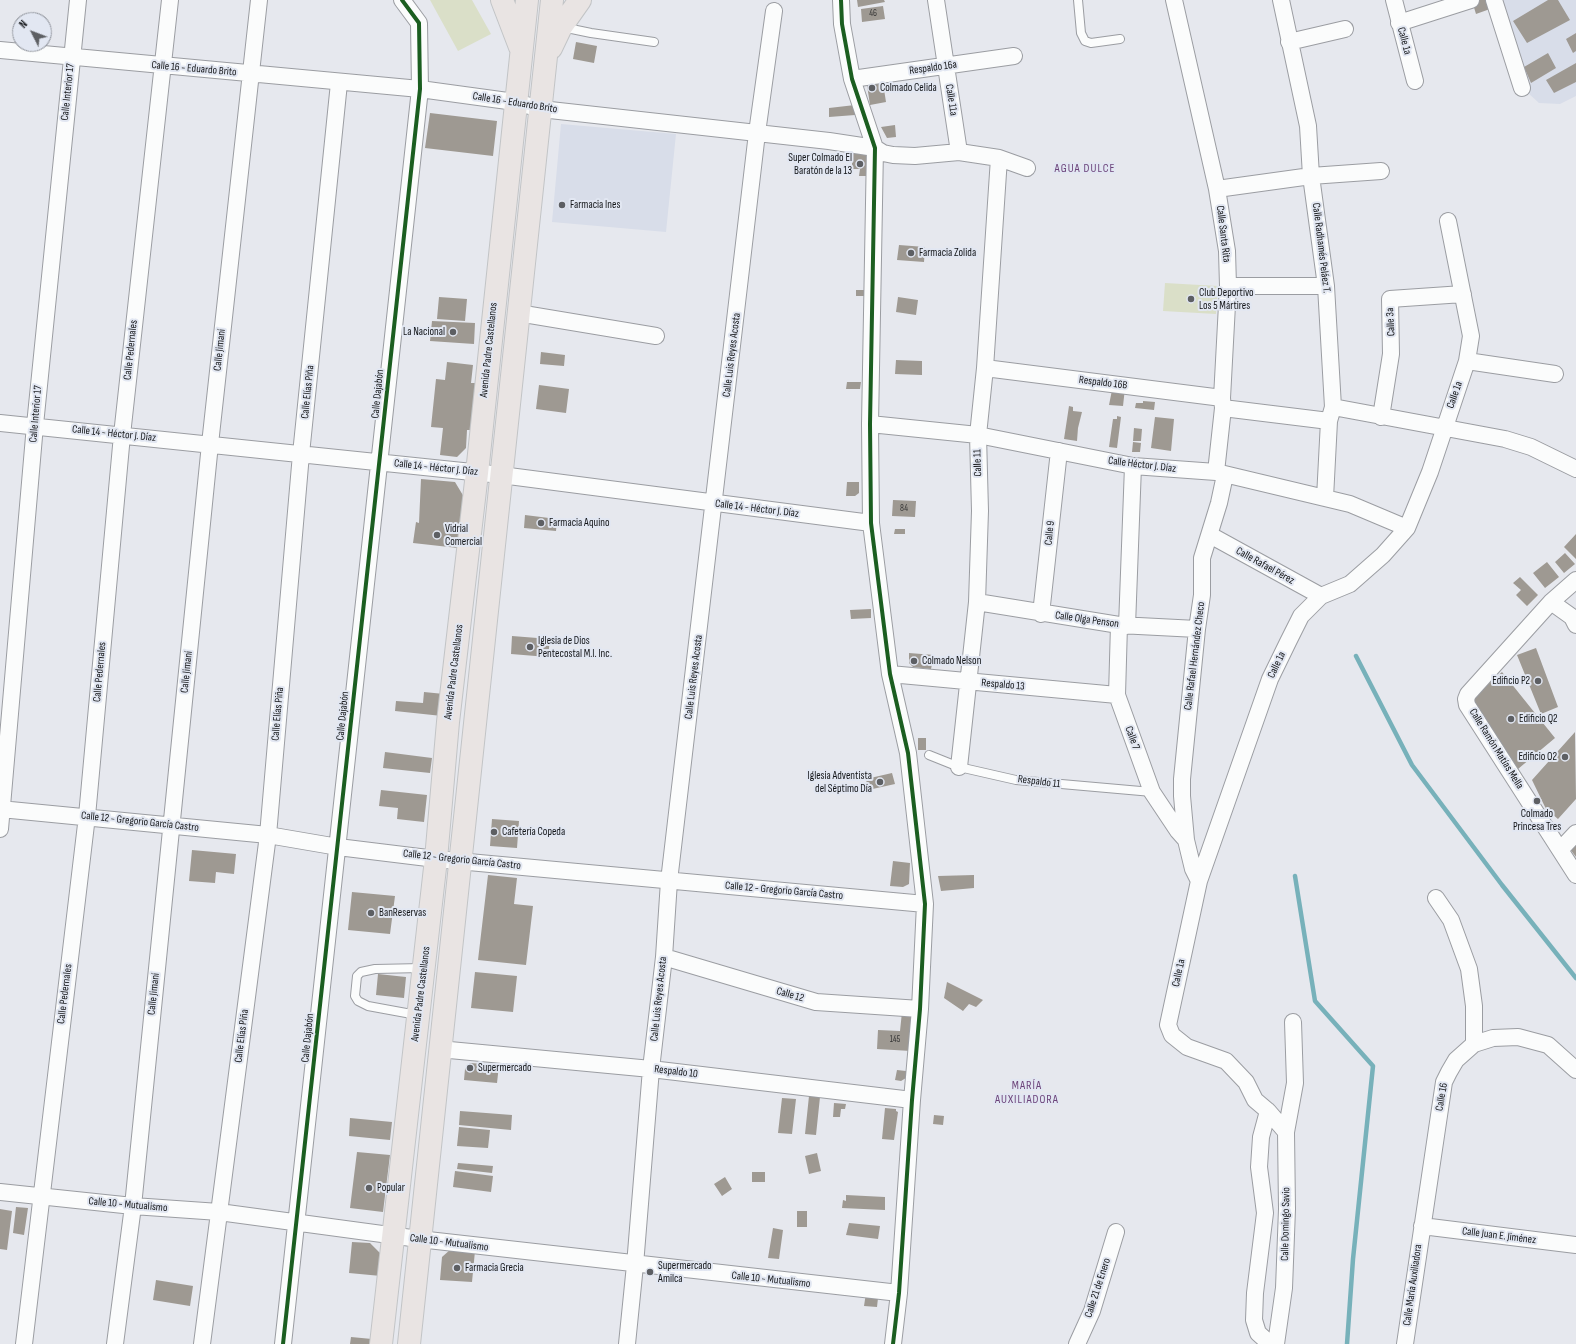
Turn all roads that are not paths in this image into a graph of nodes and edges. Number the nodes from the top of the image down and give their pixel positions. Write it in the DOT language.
graph roads {
  1 [pos="78,0"];
  2 [pos="170,0"];
  3 [pos="259,0"];
  4 [pos="402,0"];
  5 [pos="502,0"];
  6 [pos="527,0"];
  7 [pos="552,0"];
  8 [pos="580,0"];
  9 [pos="841,0"];
  10 [pos="936,0"];
  11 [pos="1078,0"];
  12 [pos="1174,0"];
  13 [pos="1281,0"];
  14 [pos="1394,0"];
  15 [pos="1471,0"];
  16 [pos="1494,0"];
  17 [pos="774,11"];
  18 [pos="1399,23"];
  19 [pos="561,27"];
  20 [pos="1345,29"];
  21 [pos="1120,39"];
  22 [pos="654,42"];
  23 [pos="1290,42"];
  24 [pos="0,50"];
  25 [pos="521,50"];
  26 [pos="1014,56"];
  27 [pos="72,57"];
  28 [pos="545,60"];
  29 [pos="162,66"];
  30 [pos="946,66"];
  31 [pos="252,74"];
  32 [pos="852,79"];
  33 [pos="339,82"];
  34 [pos="1414,82"];
  35 [pos="1522,88"];
  36 [pos="420,89"];
  37 [pos="515,102"];
  38 [pos="541,108"];
  39 [pos="757,133"];
  40 [pos="875,148"];
  41 [pos="959,152"];
  42 [pos="999,158"];
  43 [pos="1027,168"];
  44 [pos="1381,171"];
  45 [pos="1311,176"];
  46 [pos="1217,189"];
  47 [pos="1448,221"];
  48 [pos="1228,286"];
  49 [pos="1326,286"];
  50 [pos="1463,294"];
  51 [pos="518,313"];
  52 [pos="656,336"];
  53 [pos="1466,362"];
  54 [pos="985,368"];
  55 [pos="1555,374"];
  56 [pos="1222,403"];
  57 [pos="1331,414"];
  58 [pos="1381,417"];
  59 [pos="0,423"];
  60 [pos="870,424"];
  61 [pos="35,425"];
  62 [pos="1443,429"];
  63 [pos="122,435"];
  64 [pos="978,435"];
  65 [pos="210,444"];
  66 [pos="1058,452"];
  67 [pos="301,454"];
  68 [pos="380,462"];
  69 [pos="1133,466"];
  70 [pos="1576,469"];
  71 [pos="477,473"];
  72 [pos="1221,474"];
  73 [pos="501,475"];
  74 [pos="1325,498"];
  75 [pos="714,504"];
  76 [pos="871,523"];
  77 [pos="1407,528"];
  78 [pos="1210,535"];
  79 [pos="1576,580"];
  80 [pos="1321,596"];
  81 [pos="977,602"];
  82 [pos="1551,602"];
  83 [pos="1041,614"];
  84 [pos="1123,625"];
  85 [pos="1576,625"];
  86 [pos="1197,629"];
  87 [pos="890,674"];
  88 [pos="968,682"];
  89 [pos="1117,695"];
  90 [pos="929,754"];
  91 [pos="959,767"];
  92 [pos="1152,792"];
  93 [pos="1,809"];
  94 [pos="87,816"];
  95 [pos="171,826"];
  96 [pos="0,829"];
  97 [pos="1576,833"];
  98 [pos="268,835"];
  99 [pos="1186,840"];
  100 [pos="338,847"];
  101 [pos="1560,850"];
  102 [pos="436,859"];
  103 [pos="461,860"];
  104 [pos="1576,875"];
  105 [pos="1199,880"];
  106 [pos="670,881"];
  107 [pos="1436,898"];
  108 [pos="925,904"];
  109 [pos="664,957"];
  110 [pos="424,968"];
  111 [pos="920,1009"];
  112 [pos="418,1016"];
  113 [pos="1293,1022"];
  114 [pos="1474,1044"];
  115 [pos="439,1049"];
  116 [pos="651,1069"];
  117 [pos="1576,1070"];
  118 [pos="912,1100"];
  119 [pos="1268,1111"];
  120 [pos="1286,1132"];
  121 [pos="0,1192"];
  122 [pos="41,1197"];
  123 [pos="133,1206"];
  124 [pos="219,1212"];
  125 [pos="296,1222"];
  126 [pos="1422,1226"];
  127 [pos="1116,1232"];
  128 [pos="393,1235"];
  129 [pos="419,1239"];
  130 [pos="1576,1245"];
  131 [pos="635,1265"];
  132 [pos="899,1293"];
  133 [pos="24,1344"];
  134 [pos="115,1344"];
  135 [pos="202,1344"];
  136 [pos="284,1344"];
  137 [pos="382,1344"];
  138 [pos="409,1344"];
  139 [pos="627,1344"];
  140 [pos="893,1344"];
  141 [pos="1078,1344"];
  142 [pos="1270,1344"];
  143 [pos="1276,1344"];
  144 [pos="1405,1344"];
  1 -- 27 [label="street, Calle Interior 17"];
  2 -- 29 [label="street, Calle Pedernales"];
  3 -- 31 [label="street, Calle Jimaní"];
  4 -- 36 [label="street, Calle Dajabón"];
  5 -- 25 [label="main road"];
  6 -- 25 [label="main road, Avenida Padre Castellanos"];
  7 -- 28 [label="main road"];
  8 -- 19 [label="main road"];
  9 -- 32 [label="street"];
  10 -- 30 [label="street, Calle 11a"];
  11 -- 21 [label="lane"];
  12 -- 46 [label="street, Calle Santa Rita"];
  13 -- 23 [label="street, Calle Radhamés Peláez T."];
  14 -- 18 [label="street, Calle 1a"];
  15 -- 18 [label="street"];
  16 -- 35 [label="street"];
  17 -- 39 [label="street, Calle Luis Reyes Acosta"];
  18 -- 34 [label="street, Calle 1a"];
  19 -- 22 [label="lane"];
  19 -- 28 [label="main road"];
  20 -- 23 [label="street"];
  23 -- 45 [label="street, Calle Radhamés Peláez T."];
  24 -- 27 [label="street, Calle 16 - Eduardo Brito"];
  25 -- 37 [label="main road, Avenida Padre Castellanos"];
  26 -- 30 [label="street, Respaldo 16a"];
  27 -- 29 [label="street, Calle 16 - Eduardo Brito"];
  27 -- 61 [label="street, Calle Interior 17"];
  28 -- 38 [label="main road"];
  29 -- 31 [label="street, Calle 16 - Eduardo Brito"];
  29 -- 63 [label="street, Calle Pedernales"];
  30 -- 32 [label="street, Respaldo 16a"];
  30 -- 41 [label="street, Calle 11a"];
  31 -- 33 [label="street, Calle 16 - Eduardo Brito"];
  31 -- 65 [label="street, Calle Jimaní"];
  32 -- 40 [label="street"];
  33 -- 36 [label="street, Calle 16 - Eduardo Brito"];
  33 -- 67 [label="street, Calle Elías Piña"];
  36 -- 37 [label="street, Calle 16 - Eduardo Brito"];
  36 -- 68 [label="street, Calle Dajabón"];
  37 -- 38 [label="street, Calle 16 - Eduardo Brito"];
  37 -- 71 [label="main road, Avenida Padre Castellanos"];
  38 -- 39 [label="street, Calle 16 - Eduardo Brito"];
  38 -- 51 [label="main road"];
  39 -- 40 [label="street, Calle 16 - Eduardo Brito"];
  39 -- 75 [label="street, Calle Luis Reyes Acosta"];
  40 -- 41 [label="street, Calle 16 - Eduardo Brito"];
  40 -- 60 [label="street"];
  41 -- 42 [label="street, Calle 16 - Eduardo Brito"];
  42 -- 43 [label="street, Calle 16 - Eduardo Brito"];
  42 -- 54 [label="street, Calle 11"];
  44 -- 45 [label="street"];
  45 -- 46 [label="street"];
  45 -- 49 [label="street, Calle Radhamés Peláez T."];
  46 -- 48 [label="street, Calle Santa Rita"];
  47 -- 50 [label="street, Calle 1a"];
  48 -- 49 [label="street"];
  48 -- 56 [label="street, Calle Santa Rita"];
  49 -- 57 [label="street, Calle Radhamés Peláez T."];
  50 -- 53 [label="street, Calle 1a"];
  50 -- 58 [label="street, Calle 3a"];
  51 -- 52 [label="street"];
  51 -- 73 [label="main road"];
  53 -- 55 [label="street"];
  53 -- 62 [label="street, Calle 1a"];
  54 -- 56 [label="street, Respaldo 16B"];
  54 -- 64 [label="street, Calle 11"];
  56 -- 57 [label="street, Respaldo 16B"];
  56 -- 72 [label="street, Calle Santa Rita"];
  57 -- 58 [label="street, Respaldo 16B"];
  57 -- 74 [label="street, Calle Radhamés Peláez T."];
  58 -- 62 [label="street, Respaldo 16B"];
  59 -- 61 [label="street, Calle 14 - Héctor J. Díaz"];
  60 -- 64 [label="street, Calle Héctor J. Díaz"];
  60 -- 76 [label="street"];
  61 -- 63 [label="street, Calle 14 - Héctor J. Díaz"];
  61 -- 93 [label="street, Calle Interior 17"];
  62 -- 70 [label="street, Respaldo 16B"];
  62 -- 77 [label="street, Calle 1a"];
  63 -- 65 [label="street, Calle 14 - Héctor J. Díaz"];
  63 -- 94 [label="street, Calle Pedernales"];
  64 -- 66 [label="street, Calle Héctor J. Díaz"];
  64 -- 81 [label="street, Calle 11"];
  65 -- 67 [label="street, Calle 14 - Héctor J. Díaz"];
  65 -- 95 [label="street, Calle Jimaní"];
  66 -- 69 [label="street, Calle Héctor J. Díaz"];
  66 -- 83 [label="street, Calle 9"];
  67 -- 68 [label="street, Calle 14 - Héctor J. Díaz"];
  67 -- 98 [label="street, Calle Elías Piña"];
  68 -- 71 [label="street, Calle 14 - Héctor J. Díaz"];
  68 -- 100 [label="street, Calle Dajabón"];
  69 -- 72 [label="street, Calle Héctor J. Díaz"];
  69 -- 84 [label="street, Calle 7"];
  71 -- 73 [label="street, Calle 14 - Héctor J. Díaz"];
  71 -- 102 [label="main road, Avenida Padre Castellanos"];
  72 -- 74 [label="street, Calle Héctor J. Díaz"];
  72 -- 78 [label="street, Calle Rafael Hernández Checo"];
  73 -- 75 [label="street, Calle 14 - Héctor J. Díaz"];
  73 -- 103 [label="main road"];
  74 -- 77 [label="street, Calle Héctor J. Díaz"];
  75 -- 76 [label="street, Calle 14 - Héctor J. Díaz"];
  75 -- 106 [label="street, Calle Luis Reyes Acosta"];
  76 -- 87 [label="street"];
  77 -- 80 [label="street, Calle 1a"];
  78 -- 80 [label="street, Calle Rafael Pérez"];
  78 -- 86 [label="street, Calle Rafael Hernández Checo"];
  79 -- 82 [label="street, Calle Ramón Matías Mella"];
  80 -- 105 [label="street, Calle 1a"];
  81 -- 83 [label="street, Calle Olga Penson"];
  81 -- 88 [label="street, Calle 11"];
  82 -- 85 [label="street"];
  82 -- 101 [label="street, Calle Ramón Matías Mella"];
  83 -- 84 [label="street, Calle Olga Penson"];
  84 -- 86 [label="street, Calle Olga Penson"];
  84 -- 89 [label="street, Calle 7"];
  86 -- 99 [label="street, Calle Rafael Hernández Checo"];
  87 -- 88 [label="street, Respaldo 13"];
  87 -- 108 [label="street"];
  88 -- 89 [label="street, Respaldo 13"];
  88 -- 91 [label="street, Calle 11"];
  89 -- 92 [label="street, Calle 7"];
  90 -- 91 [label="lane, Respaldo 11"];
  91 -- 92 [label="lane, Respaldo 11"];
  92 -- 99 [label="street, Calle 7"];
  93 -- 94 [label="street, Calle 12 - Gregorio García Castro"];
  93 -- 96 [label="street, Calle Interior 17"];
  94 -- 95 [label="street, Calle 12 - Gregorio García Castro"];
  94 -- 122 [label="street, Calle Pedernales"];
  95 -- 98 [label="street, Calle 12 - Gregorio García Castro"];
  95 -- 123 [label="street, Calle Jimaní"];
  97 -- 101 [label="street"];
  98 -- 100 [label="street, Calle 12 - Gregorio García Castro"];
  98 -- 124 [label="street, Calle Elías Piña"];
  99 -- 105 [label="street"];
  100 -- 102 [label="street, Calle 12 - Gregorio García Castro"];
  100 -- 125 [label="street, Calle Dajabón"];
  101 -- 104 [label="street, Calle Ramón Matías Mella"];
  102 -- 103 [label="street, Calle 12 - Gregorio García Castro"];
  102 -- 110 [label="main road, Avenida Padre Castellanos"];
  103 -- 106 [label="street, Calle 12 - Gregorio García Castro"];
  103 -- 115 [label="main road"];
  105 -- 119 [label="street, Calle 1a"];
  106 -- 108 [label="street, Calle 12 - Gregorio García Castro"];
  106 -- 109 [label="street, Calle Luis Reyes Acosta"];
  107 -- 114 [label="street"];
  108 -- 111 [label="street"];
  109 -- 111 [label="street, Calle 12"];
  109 -- 116 [label="street, Calle Luis Reyes Acosta"];
  110 -- 112 [label="main road, Avenida Padre Castellanos"];
  110 -- 112 [label="lane"];
  111 -- 118 [label="street"];
  112 -- 128 [label="main road, Avenida Padre Castellanos"];
  113 -- 120 [label="street, Calle Domingo Savio"];
  114 -- 117 [label="street, Calle 16"];
  114 -- 126 [label="street, Calle 16"];
  115 -- 116 [label="street, Respaldo 10"];
  115 -- 129 [label="main road"];
  116 -- 118 [label="street, Respaldo 10"];
  116 -- 131 [label="street, Calle Luis Reyes Acosta"];
  118 -- 132 [label="street"];
  119 -- 120 [label="street"];
  119 -- 142 [label="street"];
  120 -- 143 [label="street, Calle Domingo Savio"];
  121 -- 122 [label="street, Calle 10 - Mutualismo"];
  122 -- 123 [label="street, Calle 10 - Mutualismo"];
  122 -- 133 [label="street, Calle Pedernales"];
  123 -- 124 [label="street, Calle 10 - Mutualismo"];
  123 -- 134 [label="street, Calle Jimaní"];
  124 -- 125 [label="street, Calle 10 - Mutualismo"];
  124 -- 135 [label="street, Calle Elías Piña"];
  125 -- 128 [label="street, Calle 10 - Mutualismo"];
  125 -- 136 [label="street, Calle Dajabón"];
  126 -- 130 [label="street, Calle Juan E. Jiménez"];
  126 -- 144 [label="street, Calle María Auxiliadora"];
  127 -- 141 [label="street, Calle 21 de Enero"];
  128 -- 129 [label="street, Calle 10 - Mutualismo"];
  128 -- 137 [label="main road, Avenida Padre Castellanos"];
  129 -- 131 [label="street, Calle 10 - Mutualismo"];
  129 -- 138 [label="main road"];
  131 -- 132 [label="street, Calle 10 - Mutualismo"];
  131 -- 139 [label="street, Calle Luis Reyes Acosta"];
  132 -- 140 [label="street"];
}
